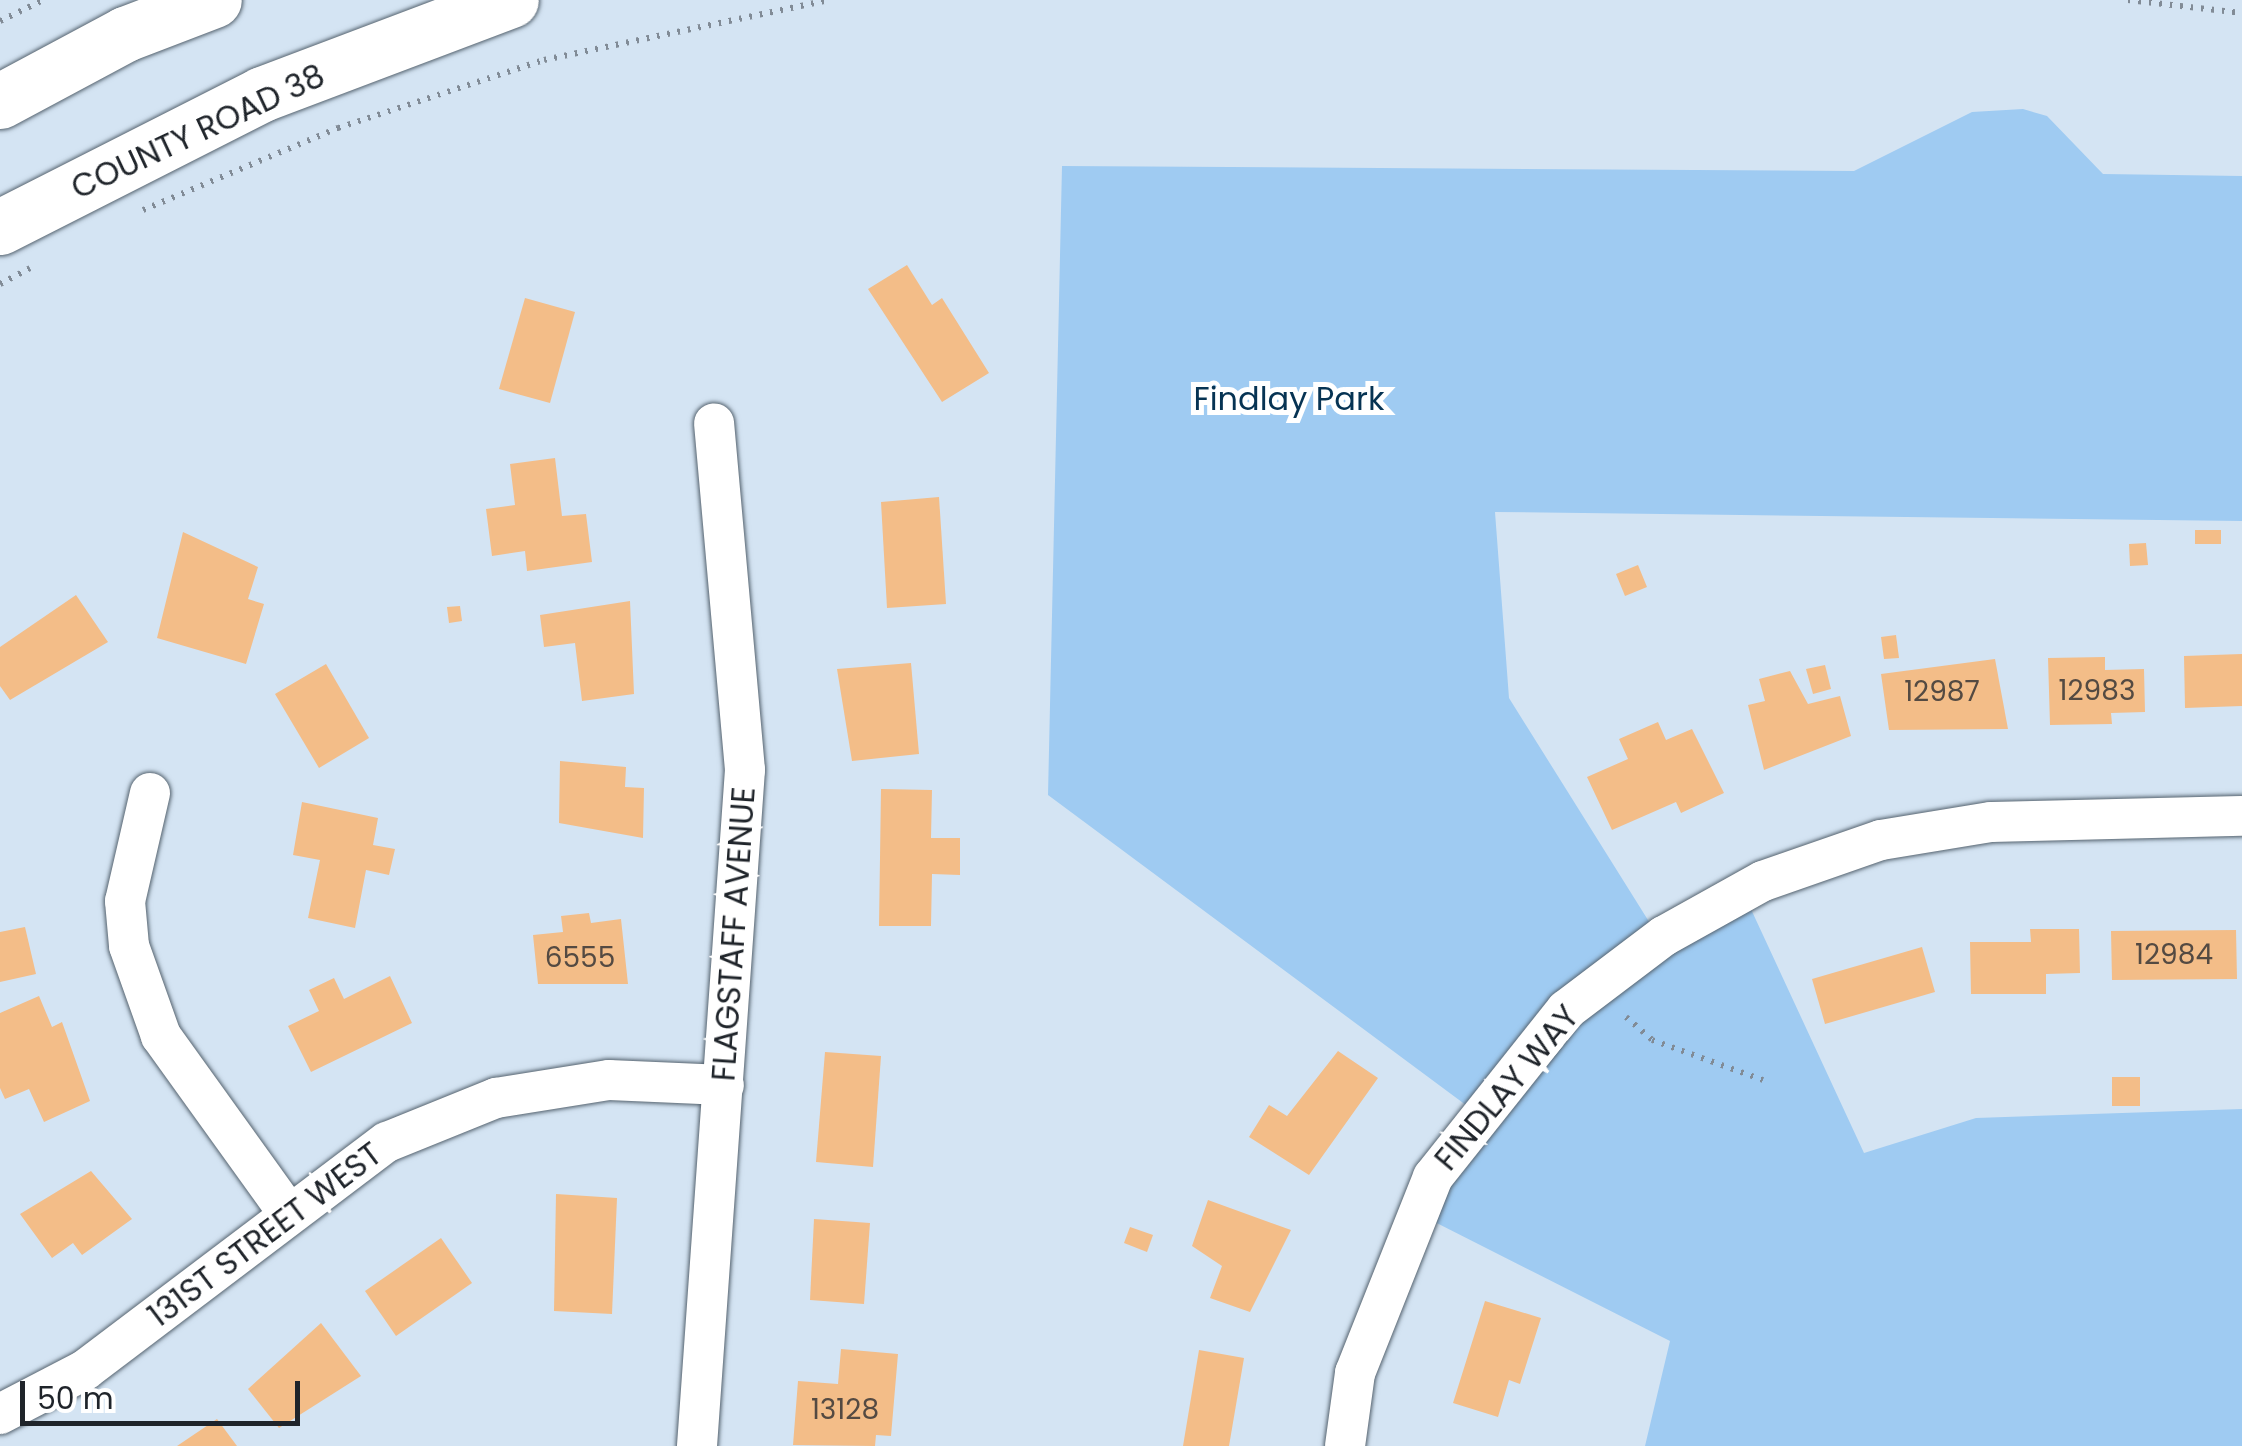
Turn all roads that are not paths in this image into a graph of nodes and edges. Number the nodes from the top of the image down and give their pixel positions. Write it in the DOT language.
graph roads {
  1 [pos="214,0"];
  2 [pos="511,0"];
  3 [pos="0,101"];
  4 [pos="0,227"];
  5 [pos="714,423"];
  6 [pos="150,793"];
  7 [pos="2242,816"];
  8 [pos="724,1084"];
  9 [pos="288,1214"];
  10 [pos="0,1414"];
  11 [pos="697,1446"];
  12 [pos="1345,1446"];
  1 -- 3 [label="main road"];
  2 -- 4 [label="main road, COUNTY ROAD 38"];
  5 -- 8 [label="street, FLAGSTAFF AVENUE"];
  6 -- 9 [label="street"];
  7 -- 12 [label="street, FINDLAY WAY"];
  8 -- 9 [label="street, 131ST STREET WEST"];
  8 -- 11 [label="street, FLAGSTAFF AVENUE"];
  9 -- 10 [label="street, 131ST STREET WEST"];
}
